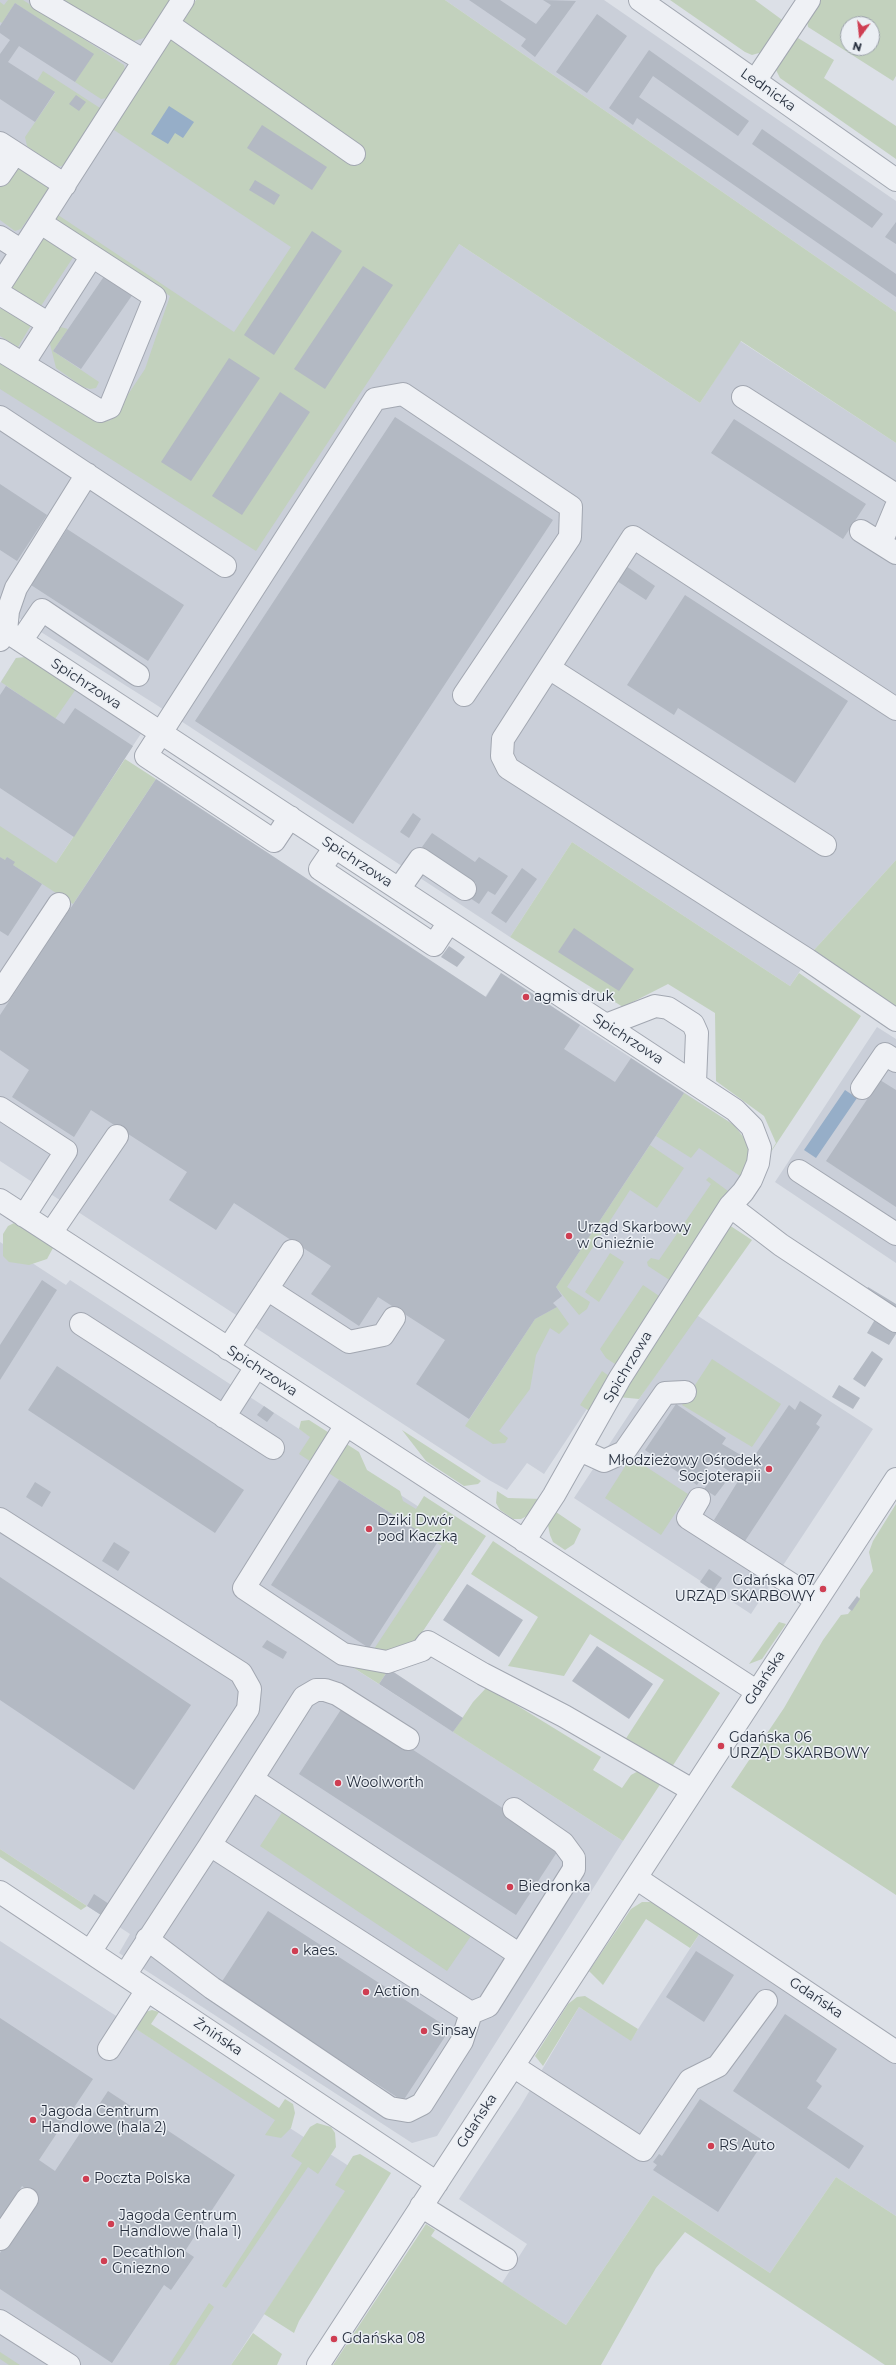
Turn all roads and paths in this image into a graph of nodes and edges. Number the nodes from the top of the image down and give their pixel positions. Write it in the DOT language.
graph roads {
  1 [pos="41,0"];
  2 [pos="183,0"];
  3 [pos="640,0"];
  4 [pos="809,0"];
  5 [pos="168,24"];
  6 [pos="143,60"];
  7 [pos="755,81"];
  8 [pos="7,148"];
  9 [pos="354,154"];
  10 [pos="0,175"];
  11 [pos="896,180"];
  12 [pos="65,185"];
  13 [pos="41,223"];
  14 [pos="0,237"];
  15 [pos="22,251"];
  16 [pos="92,256"];
  17 [pos="0,285"];
  18 [pos="0,294"];
  19 [pos="49,324"];
  20 [pos="0,350"];
  21 [pos="23,364"];
  22 [pos="743,397"];
  23 [pos="0,417"];
  24 [pos="87,474"];
  25 [pos="896,495"];
  26 [pos="896,507"];
  27 [pos="862,531"];
  28 [pos="888,548"];
  29 [pos="225,566"];
  30 [pos="7,632"];
  31 [pos="549,668"];
  32 [pos="138,675"];
  33 [pos="464,695"];
  34 [pos="896,709"];
  35 [pos="161,733"];
  36 [pos="825,845"];
  37 [pos="335,847"];
  38 [pos="399,889"];
  39 [pos="465,889"];
  40 [pos="59,904"];
  41 [pos="449,922"];
  42 [pos="0,993"];
  43 [pos="896,1020"];
  44 [pos="606,1025"];
  45 [pos="896,1062"];
  46 [pos="695,1083"];
  47 [pos="862,1088"];
  48 [pos="0,1108"];
  49 [pos="117,1136"];
  50 [pos="799,1171"];
  51 [pos="0,1200"];
  52 [pos="730,1206"];
  53 [pos="24,1216"];
  54 [pos="51,1233"];
  55 [pos="896,1234"];
  56 [pos="292,1251"];
  57 [pos="267,1289"];
  58 [pos="394,1318"];
  59 [pos="896,1321"];
  60 [pos="81,1324"];
  61 [pos="228,1349"];
  62 [pos="256,1367"];
  63 [pos="685,1392"];
  64 [pos="224,1417"];
  65 [pos="346,1425"];
  66 [pos="273,1448"];
  67 [pos="580,1450"];
  68 [pos="896,1479"];
  69 [pos="699,1499"];
  70 [pos="1,1523"];
  71 [pos="524,1541"];
  72 [pos="816,1600"];
  73 [pos="756,1691"];
  74 [pos="408,1739"];
  75 [pos="252,1779"];
  76 [pos="692,1790"];
  77 [pos="514,1809"];
  78 [pos="210,1845"];
  79 [pos="636,1878"];
  80 [pos="0,1892"];
  81 [pos="147,1939"];
  82 [pos="90,1952"];
  83 [pos="520,1954"];
  84 [pos="125,1975"];
  85 [pos="147,1990"];
  86 [pos="766,2001"];
  87 [pos="472,2013"];
  88 [pos="109,2049"];
  89 [pos="896,2052"];
  90 [pos="513,2066"];
  91 [pos="436,2183"];
  92 [pos="27,2199"];
  93 [pos="421,2206"];
  94 [pos="1,2236"];
  95 [pos="506,2258"];
  96 [pos="0,2321"];
  97 [pos="69,2365"];
  98 [pos="318,2365"];
  1 -- 6 [label="street"];
  2 -- 5 [label="street"];
  3 -- 7 [label="street, Lednicka"];
  4 -- 7 [label="street"];
  5 -- 6 [label="street"];
  5 -- 9 [label="street"];
  6 -- 12 [label="street"];
  7 -- 11 [label="street, Lednicka"];
  8 -- 10 [label="street"];
  8 -- 12 [label="street"];
  12 -- 13 [label="street"];
  13 -- 15 [label="street"];
  13 -- 16 [label="street"];
  14 -- 15 [label="street"];
  15 -- 17 [label="street"];
  16 -- 19 [label="street"];
  16 -- 21 [label="street"];
  18 -- 19 [label="street"];
  19 -- 21 [label="street"];
  20 -- 21 [label="street"];
  22 -- 25 [label="street"];
  23 -- 24 [label="street"];
  24 -- 29 [label="street"];
  24 -- 30 [label="street"];
  26 -- 28 [label="street"];
  27 -- 28 [label="street"];
  30 -- 32 [label="street"];
  30 -- 35 [label="street, Spichrzowa"];
  31 -- 34 [label="street"];
  31 -- 36 [label="street"];
  31 -- 43 [label="street"];
  33 -- 35 [label="street"];
  35 -- 37 [label="street, Spichrzowa"];
  37 -- 38 [label="street, Spichrzowa"];
  37 -- 41 [label="street"];
  38 -- 39 [label="street"];
  38 -- 41 [label="street, Spichrzowa"];
  40 -- 42 [label="street"];
  41 -- 44 [label="street, Spichrzowa"];
  44 -- 46 [label="street, Spichrzowa"];
  44 -- 46 [label="street"];
  45 -- 47 [label="street"];
  46 -- 52 [label="street, Spichrzowa"];
  48 -- 53 [label="street"];
  49 -- 54 [label="street"];
  50 -- 55 [label="street"];
  51 -- 53 [label="street, Spichrzowa"];
  52 -- 59 [label="street"];
  52 -- 67 [label="street, Spichrzowa"];
  53 -- 54 [label="street, Spichrzowa"];
  54 -- 61 [label="street, Spichrzowa"];
  56 -- 57 [label="street"];
  57 -- 58 [label="street"];
  57 -- 61 [label="street"];
  60 -- 64 [label="street"];
  61 -- 62 [label="street, Spichrzowa"];
  62 -- 64 [label="street"];
  62 -- 65 [label="street, Spichrzowa"];
  63 -- 67 [label="street"];
  64 -- 66 [label="street"];
  65 -- 71 [label="street, Spichrzowa"];
  65 -- 76 [label="street"];
  67 -- 71 [label="street, Spichrzowa"];
  68 -- 72 [label="street, Gdańska"];
  69 -- 72 [label="street"];
  70 -- 82 [label="street"];
  71 -- 73 [label="street, Spichrzowa"];
  72 -- 73 [label="street, Gdańska"];
  73 -- 76 [label="street, Gdańska"];
  74 -- 75 [label="street"];
  75 -- 78 [label="street"];
  75 -- 83 [label="street"];
  76 -- 79 [label="street, Gdańska"];
  77 -- 83 [label="street"];
  78 -- 81 [label="street"];
  78 -- 87 [label="street"];
  79 -- 89 [label="street, Gdańska"];
  79 -- 90 [label="street, Gdańska"];
  80 -- 82 [label="street, Żnińska"];
  81 -- 84 [label="street"];
  81 -- 87 [label="street"];
  82 -- 84 [label="street, Żnińska"];
  83 -- 87 [label="street"];
  84 -- 85 [label="street, Żnińska"];
  85 -- 88 [label="street"];
  85 -- 91 [label="street, Żnińska"];
  86 -- 90 [label="street"];
  90 -- 91 [label="street, Gdańska"];
  91 -- 93 [label="street, Gdańska"];
  92 -- 94 [label="street"];
  93 -- 95 [label="street"];
  93 -- 98 [label="street, Gdańska"];
  96 -- 97 [label="street"];
}
